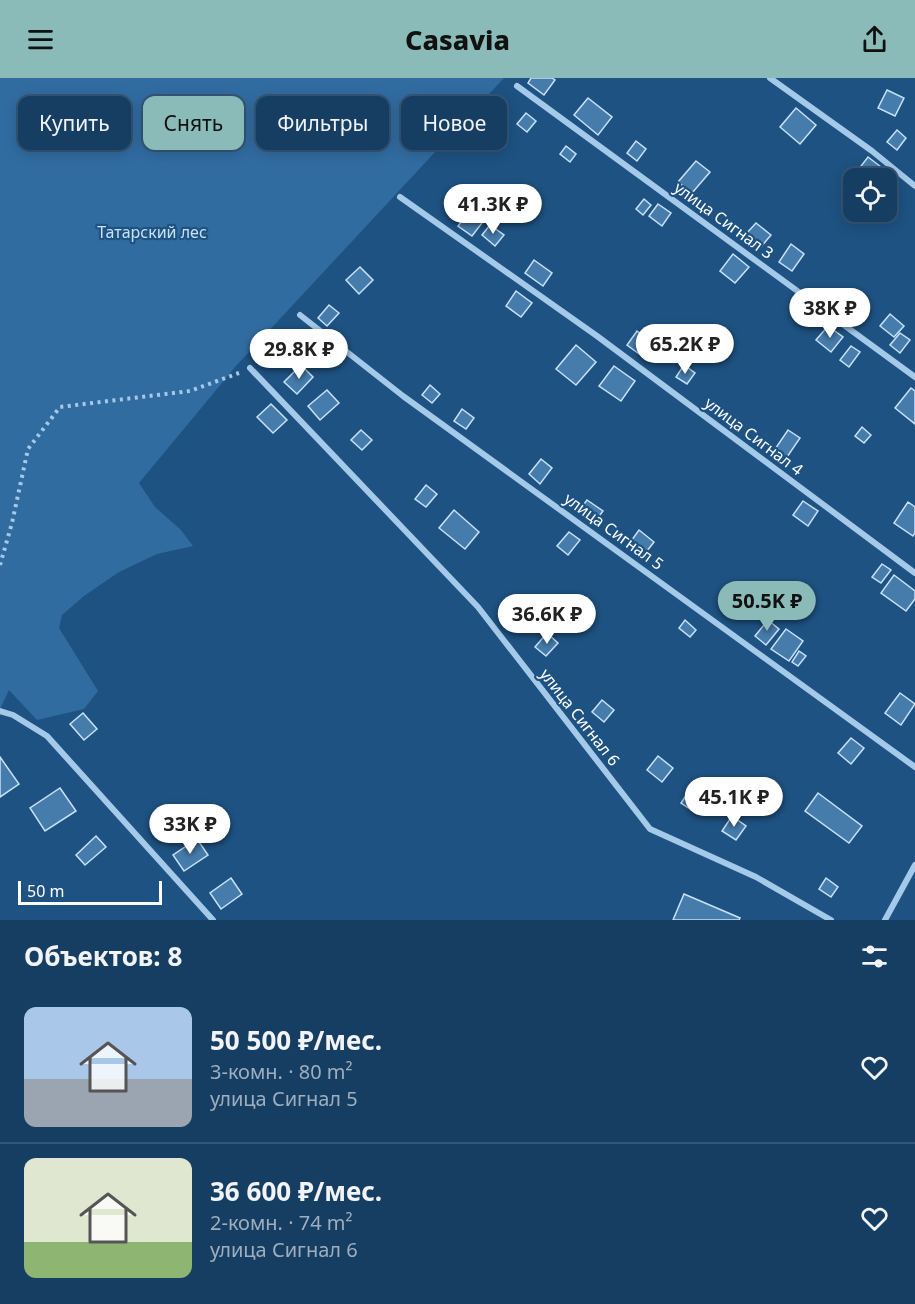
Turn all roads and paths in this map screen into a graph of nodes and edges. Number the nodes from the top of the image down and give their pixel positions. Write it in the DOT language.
graph roads {
  1 [pos="770,78"];
  2 [pos="517,86"];
  3 [pos="915,186"];
  4 [pos="400,197"];
  5 [pos="300,315"];
  6 [pos="250,368"];
  7 [pos="915,376"];
  8 [pos="0,565"];
  9 [pos="915,573"];
  10 [pos="0,711"];
  11 [pos="915,766"];
  12 [pos="915,865"];
  13 [pos="213,920"];
  14 [pos="831,920"];
  15 [pos="885,920"];
  1 -- 3 [label="street"];
  2 -- 7 [label="street, улица Сигнал 3"];
  4 -- 9 [label="street, улица Сигнал 4"];
  5 -- 11 [label="street, улица Сигнал 5"];
  6 -- 8 [label="path"];
  6 -- 14 [label="street, улица Сигнал 6"];
  10 -- 13 [label="street"];
  12 -- 15 [label="street"];
}
